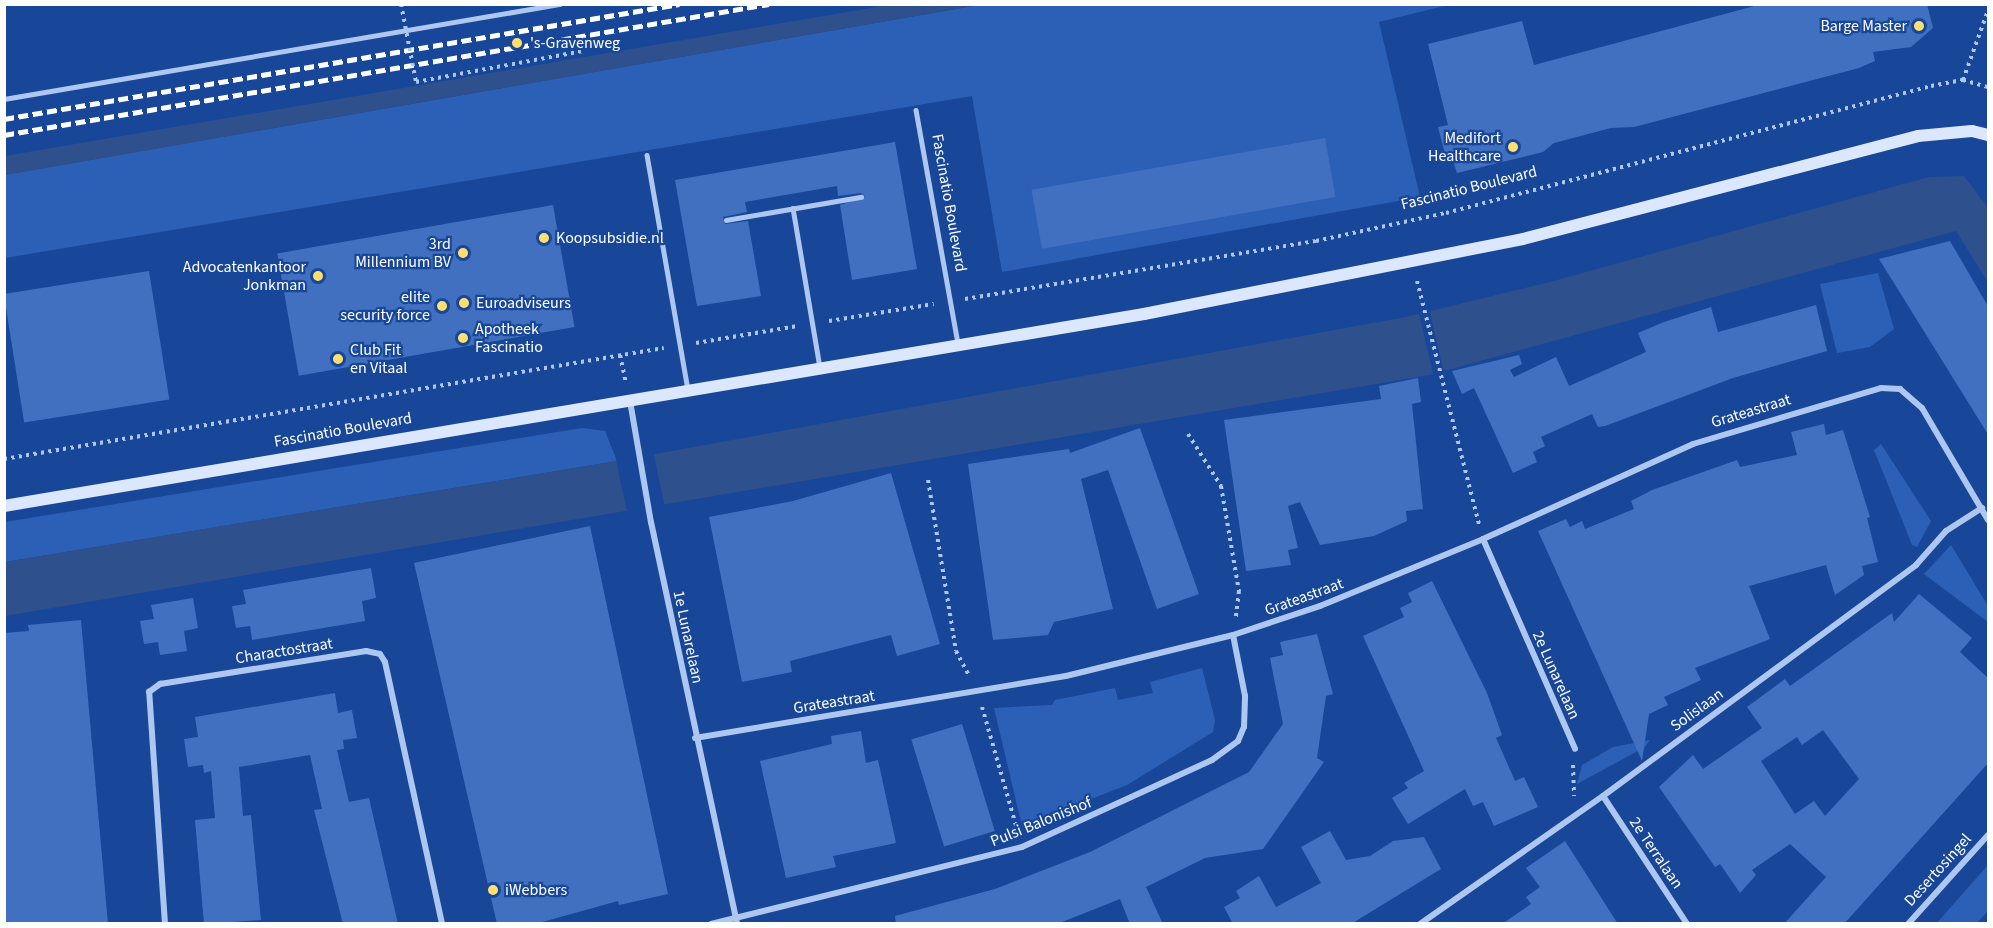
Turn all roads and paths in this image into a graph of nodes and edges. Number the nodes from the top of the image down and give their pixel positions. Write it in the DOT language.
graph roads {
  1 [pos="401,4"];
  2 [pos="560,4"];
  3 [pos="1989,10"];
  4 [pos="584,51"];
  5 [pos="1963,80"];
  6 [pos="1989,87"];
  7 [pos="4,99"];
  8 [pos="916,110"];
  9 [pos="1989,135"];
  10 [pos="647,155"];
  11 [pos="861,197"];
  12 [pos="793,208"];
  13 [pos="726,220"];
  14 [pos="1419,288"];
  15 [pos="950,302"];
  16 [pos="813,324"];
  17 [pos="958,344"];
  18 [pos="680,345"];
  19 [pos="620,355"];
  20 [pos="820,367"];
  21 [pos="688,389"];
  22 [pos="629,398"];
  23 [pos="1188,434"];
  24 [pos="4,459"];
  25 [pos="928,480"];
  26 [pos="4,506"];
  27 [pos="1982,508"];
  28 [pos="1989,520"];
  29 [pos="1483,539"];
  30 [pos="1233,635"];
  31 [pos="978,692"];
  32 [pos="695,738"];
  33 [pos="1575,749"];
  34 [pos="1603,796"];
  35 [pos="1989,835"];
  36 [pos="1022,847"];
  37 [pos="736,920"];
  38 [pos="165,924"];
  39 [pos="442,924"];
  40 [pos="711,924"];
  41 [pos="1420,924"];
  42 [pos="1687,924"];
  43 [pos="1908,924"];
  1 -- 4 [label="path, bridge"];
  2 -- 7 [label="lane"];
  3 -- 5 [label="path"];
  5 -- 6 [label="path, Fascinatio Boulevard"];
  5 -- 15 [label="path, Fascinatio Boulevard"];
  8 -- 15 [label="lane, Fascinatio Boulevard"];
  9 -- 17 [label="street, Fascinatio Boulevard"];
  10 -- 18 [label="lane"];
  11 -- 12 [label="lane"];
  12 -- 13 [label="lane"];
  12 -- 16 [label="lane"];
  14 -- 29 [label="path"];
  15 -- 16 [label="path, Fascinatio Boulevard"];
  15 -- 17 [label="lane, Fascinatio Boulevard"];
  16 -- 18 [label="path, Fascinatio Boulevard"];
  16 -- 20 [label="lane"];
  17 -- 20 [label="street, Fascinatio Boulevard"];
  18 -- 19 [label="path, Fascinatio Boulevard"];
  18 -- 21 [label="lane"];
  19 -- 22 [label="path"];
  19 -- 24 [label="path, Fascinatio Boulevard"];
  20 -- 21 [label="street, Fascinatio Boulevard"];
  21 -- 22 [label="street, Fascinatio Boulevard"];
  22 -- 26 [label="street, Fascinatio Boulevard"];
  22 -- 32 [label="street, 1e Lunarelaan"];
  23 -- 30 [label="path, Grateastraat"];
  25 -- 31 [label="path"];
  27 -- 28 [label="street"];
  27 -- 29 [label="street, Grateastraat"];
  27 -- 34 [label="street, Solislaan"];
  29 -- 30 [label="street, Grateastraat"];
  29 -- 33 [label="street, 2e Lunarelaan"];
  30 -- 31 [label="street, Grateastraat"];
  30 -- 36 [label="street, Pulsi Balonishof"];
  31 -- 32 [label="street, Grateastraat"];
  31 -- 36 [label="path"];
  32 -- 37 [label="street, 1e Lunarelaan"];
  33 -- 34 [label="path"];
  34 -- 41 [label="street, Solislaan"];
  34 -- 42 [label="street, 2e Terralaan"];
  35 -- 43 [label="street, Desertosingel"];
  36 -- 37 [label="street, Pulsi Balonishof"];
  37 -- 40 [label="street, Pulsi Balonishof"];
  38 -- 39 [label="street, Charactostraat"];
}
